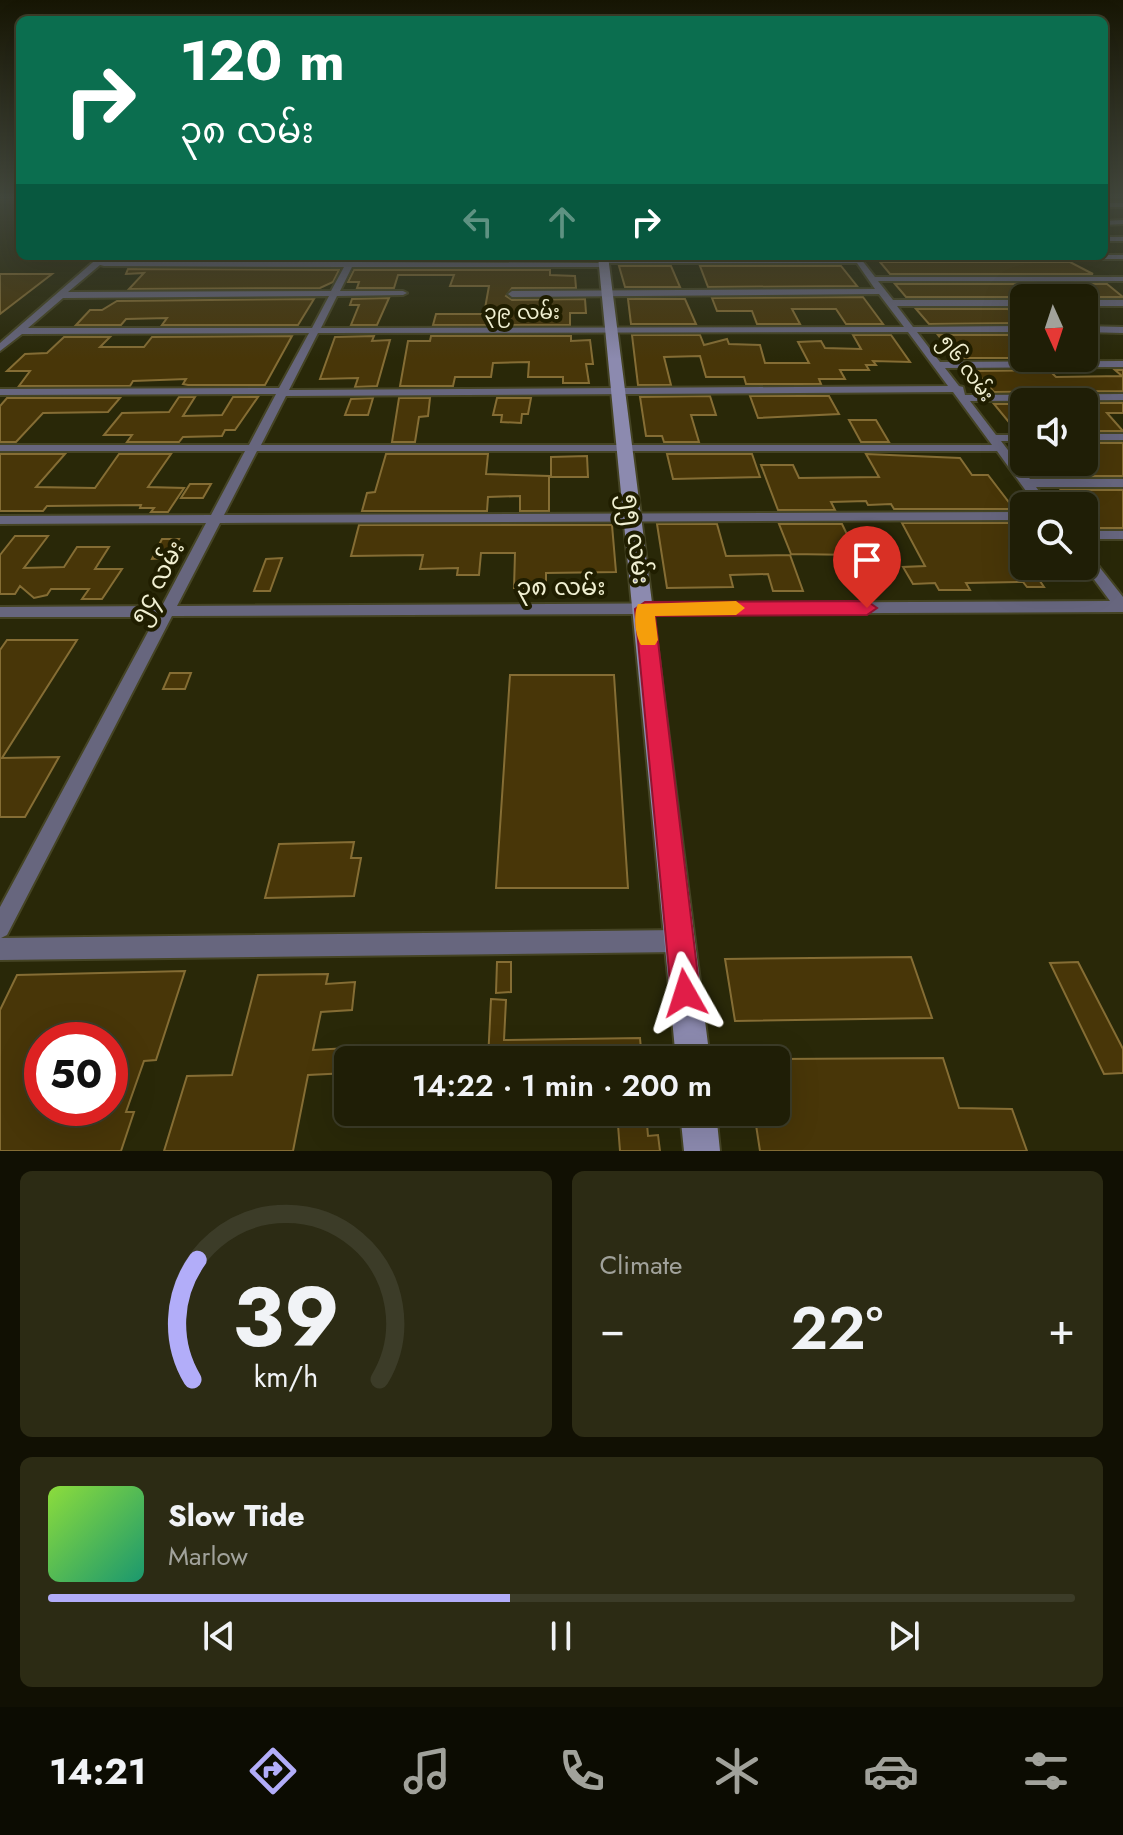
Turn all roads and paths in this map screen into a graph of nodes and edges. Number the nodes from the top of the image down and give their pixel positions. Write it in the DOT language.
graph roads {
  1 [pos="101,260"];
  2 [pos="103,260"];
  3 [pos="351,260"];
  4 [pos="688,260"];
  5 [pos="859,260"];
  6 [pos="603,261"];
  7 [pos="873,279"];
  8 [pos="1123,279"];
  9 [pos="883,291"];
  10 [pos="334,293"];
  11 [pos="403,293"];
  12 [pos="512,294"];
  13 [pos="606,294"];
  14 [pos="62,295"];
  15 [pos="893,303"];
  16 [pos="1010,303"];
  17 [pos="1098,303"];
  18 [pos="1123,303"];
  19 [pos="913,329"];
  20 [pos="1010,329"];
  21 [pos="1098,329"];
  22 [pos="612,330"];
  23 [pos="1123,330"];
  24 [pos="21,331"];
  25 [pos="314,332"];
  26 [pos="0,348"];
  27 [pos="1123,364"];
  28 [pos="940,365"];
  29 [pos="620,390"];
  30 [pos="0,392"];
  31 [pos="283,392"];
  32 [pos="962,394"];
  33 [pos="1123,397"];
  34 [pos="1098,437"];
  35 [pos="1123,437"];
  36 [pos="993,438"];
  37 [pos="1010,438"];
  38 [pos="255,446"];
  39 [pos="0,448"];
  40 [pos="624,448"];
  41 [pos="1001,448"];
  42 [pos="1027,483"];
  43 [pos="1123,483"];
  44 [pos="1034,492"];
  45 [pos="633,516"];
  46 [pos="1010,516"];
  47 [pos="0,520"];
  48 [pos="214,520"];
  49 [pos="1098,535"];
  50 [pos="1123,535"];
  51 [pos="1098,575"];
  52 [pos="1123,607"];
  53 [pos="645,609"];
  54 [pos="0,612"];
  55 [pos="166,612"];
  56 [pos="0,928"];
  57 [pos="680,941"];
  58 [pos="0,949"];
  59 [pos="691,1046"];
  60 [pos="699,1126"];
  61 [pos="702,1151"];
  1 -- 14 [label="street"];
  2 -- 3 [label="street"];
  3 -- 6 [label="street"];
  3 -- 10 [label="street, ၅၄ လမ်း"];
  4 -- 6 [label="street"];
  5 -- 7 [label="street, ၅၆ လမ်း"];
  6 -- 13 [label="main road, ၅၅ လမ်း"];
  7 -- 8 [label="street"];
  7 -- 9 [label="street, ၅၆ လမ်း"];
  9 -- 13 [label="street"];
  9 -- 15 [label="street, ၅၆ လမ်း"];
  10 -- 11 [label="street"];
  10 -- 14 [label="street"];
  10 -- 25 [label="street, ၅၄ လမ်း"];
  12 -- 13 [label="street"];
  13 -- 22 [label="main road, ၅၅ လမ်း"];
  14 -- 24 [label="street"];
  15 -- 16 [label="street"];
  15 -- 19 [label="street, ၅၆ လမ်း"];
  17 -- 18 [label="street"];
  19 -- 20 [label="street, ၃၉ လမ်း"];
  19 -- 22 [label="street, ၃၉ လမ်း"];
  19 -- 28 [label="street, ၅၆ လမ်း"];
  21 -- 23 [label="street"];
  22 -- 25 [label="street, ၃၉ လမ်း"];
  22 -- 29 [label="main road, ၅၅ လမ်း"];
  24 -- 25 [label="street, ၃၉ လမ်း"];
  24 -- 26 [label="street"];
  25 -- 31 [label="street, ၅၄ လမ်း"];
  27 -- 28 [label="street"];
  28 -- 32 [label="street, ၅၆ လမ်း"];
  29 -- 31 [label="street"];
  29 -- 32 [label="street"];
  29 -- 40 [label="main road, ၅၅ လမ်း"];
  30 -- 31 [label="street"];
  31 -- 38 [label="street, ၅၄ လမ်း"];
  32 -- 33 [label="street"];
  32 -- 36 [label="street, ၅၆ လမ်း"];
  34 -- 35 [label="street"];
  36 -- 37 [label="street"];
  36 -- 41 [label="street, ၅၆ လမ်း"];
  38 -- 39 [label="street"];
  38 -- 40 [label="street"];
  38 -- 48 [label="street, ၅၄ လမ်း"];
  40 -- 41 [label="street"];
  40 -- 45 [label="main road, ၅၅ လမ်း"];
  41 -- 42 [label="street, ၅၆ လမ်း"];
  42 -- 43 [label="street"];
  42 -- 44 [label="street, ၅၆ လမ်း"];
  45 -- 46 [label="street"];
  45 -- 48 [label="street"];
  45 -- 53 [label="main road, ၅၅ လမ်း"];
  47 -- 48 [label="street"];
  48 -- 55 [label="street, ၅၄ လမ်း"];
  49 -- 50 [label="street"];
  51 -- 52 [label="street"];
  52 -- 53 [label="street, ၃၈ လမ်း"];
  53 -- 55 [label="street, ၃၈ လမ်း"];
  53 -- 57 [label="main road, ၅၅ လမ်း"];
  54 -- 55 [label="street, ၃၈ လမ်း"];
  55 -- 56 [label="street, ၅၄ လမ်း"];
  57 -- 58 [label="street"];
  57 -- 59 [label="main road, ၅၅ လမ်း"];
  60 -- 61 [label="main road"];
}
